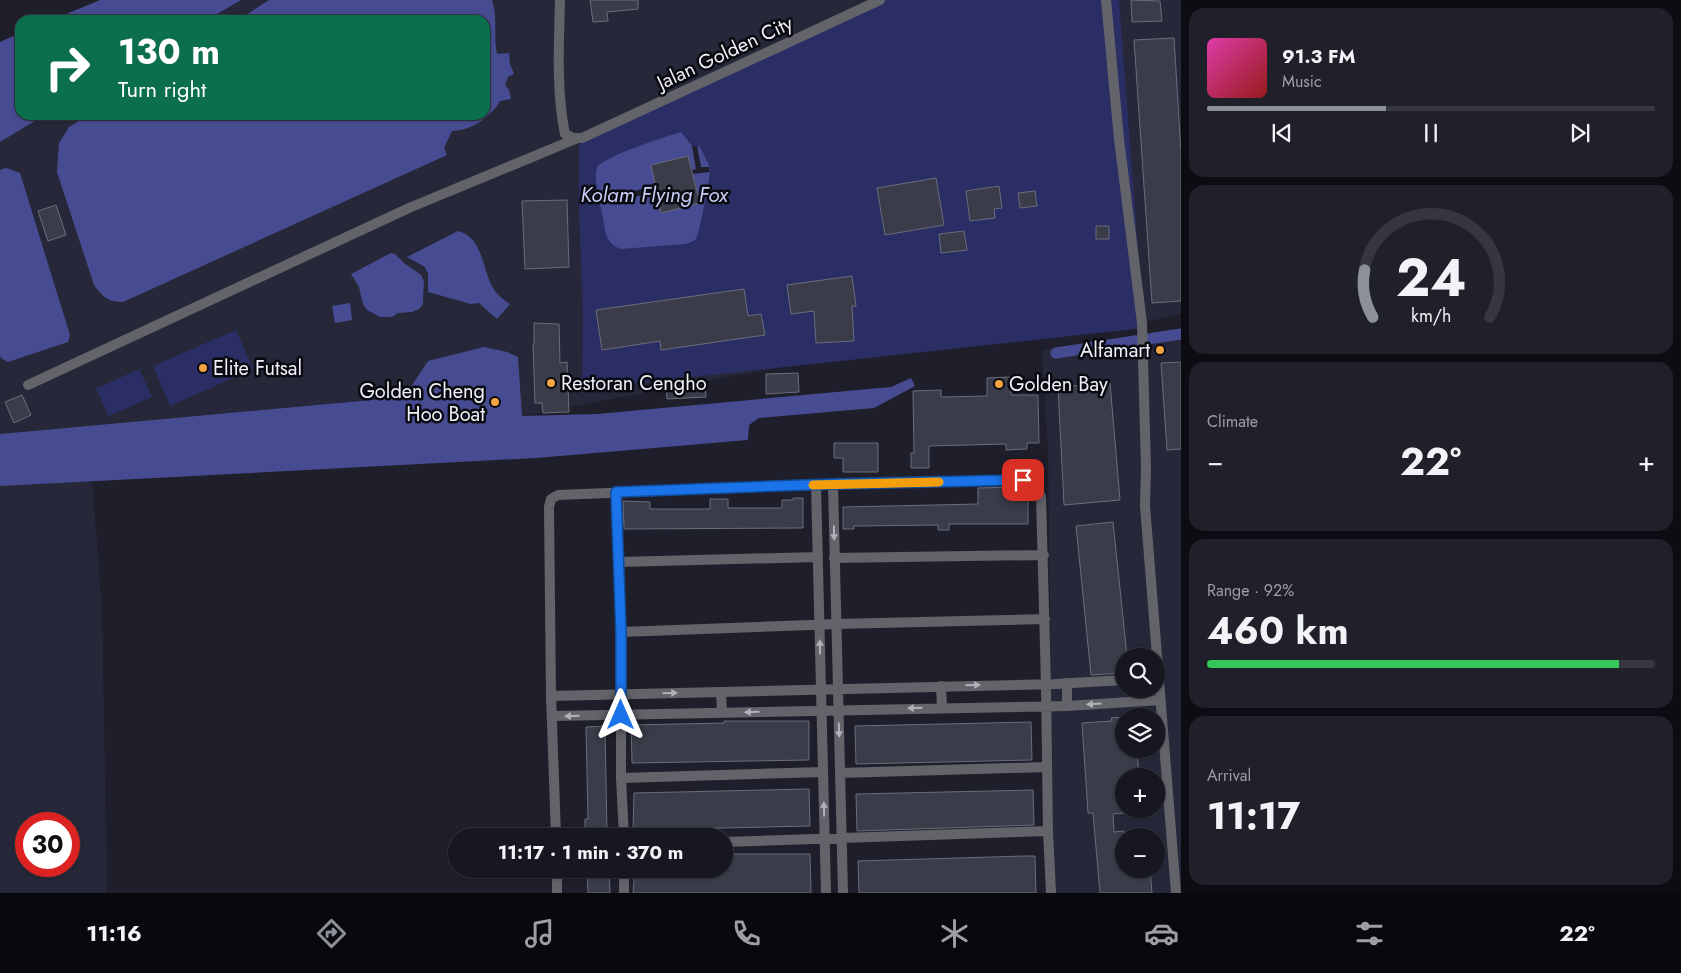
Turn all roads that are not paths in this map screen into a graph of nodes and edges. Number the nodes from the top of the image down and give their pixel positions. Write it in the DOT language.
graph roads {
  1 [pos="560,0"];
  2 [pos="1106,0"];
  3 [pos="876,1"];
  4 [pos="582,138"];
  5 [pos="28,385"];
  6 [pos="833,484"];
  7 [pos="816,485"];
  8 [pos="616,492"];
  9 [pos="1044,555"];
  10 [pos="818,557"];
  11 [pos="834,558"];
  12 [pos="619,562"];
  13 [pos="1045,619"];
  14 [pos="836,624"];
  15 [pos="820,626"];
  16 [pos="621,632"];
  17 [pos="1156,648"];
  18 [pos="1115,680"];
  19 [pos="1066,683"];
  20 [pos="1046,684"];
  21 [pos="941,686"];
  22 [pos="838,688"];
  23 [pos="821,690"];
  24 [pos="721,692"];
  25 [pos="621,695"];
  26 [pos="552,696"];
  27 [pos="1161,700"];
  28 [pos="1046,706"];
  29 [pos="1068,706"];
  30 [pos="942,708"];
  31 [pos="822,710"];
  32 [pos="838,710"];
  33 [pos="722,713"];
  34 [pos="621,715"];
  35 [pos="553,716"];
  36 [pos="1047,767"];
  37 [pos="823,772"];
  38 [pos="840,773"];
  39 [pos="621,778"];
  40 [pos="556,828"];
  41 [pos="624,828"];
  42 [pos="1048,831"];
  43 [pos="824,838"];
  44 [pos="842,838"];
  45 [pos="733,842"];
  46 [pos="556,878"];
  47 [pos="624,878"];
  48 [pos="557,893"];
  49 [pos="624,893"];
  50 [pos="826,893"];
  51 [pos="843,893"];
  52 [pos="1051,893"];
  53 [pos="1176,893"];
  1 -- 4 [label="street"];
  2 -- 17 [label="street"];
  3 -- 4 [label="street, Jalan Golden City"];
  4 -- 5 [label="street, Jalan Golden City"];
  6 -- 7 [label="street"];
  6 -- 9 [label="street"];
  6 -- 11 [label="street, one-way"];
  7 -- 8 [label="street"];
  7 -- 10 [label="street"];
  8 -- 12 [label="street"];
  8 -- 26 [label="street"];
  9 -- 11 [label="street"];
  9 -- 13 [label="street"];
  10 -- 12 [label="street"];
  10 -- 15 [label="street"];
  11 -- 14 [label="street"];
  12 -- 16 [label="street"];
  13 -- 14 [label="street"];
  13 -- 20 [label="street"];
  14 -- 15 [label="street"];
  14 -- 22 [label="street"];
  15 -- 16 [label="street"];
  23 -- 15 [label="street, one-way"];
  16 -- 25 [label="street"];
  18 -- 19 [label="street"];
  19 -- 20 [label="street"];
  19 -- 29 [label="street"];
  21 -- 20 [label="street, one-way"];
  20 -- 28 [label="street"];
  21 -- 22 [label="street"];
  21 -- 30 [label="street"];
  22 -- 23 [label="street"];
  22 -- 32 [label="street"];
  23 -- 24 [label="street"];
  23 -- 31 [label="street"];
  25 -- 24 [label="street, one-way"];
  24 -- 33 [label="street"];
  25 -- 26 [label="street"];
  25 -- 34 [label="street"];
  26 -- 35 [label="street"];
  27 -- 29 [label="street, one-way"];
  27 -- 53 [label="street"];
  28 -- 29 [label="street"];
  28 -- 30 [label="street"];
  28 -- 36 [label="street"];
  30 -- 32 [label="street, one-way"];
  31 -- 32 [label="street"];
  31 -- 33 [label="street, one-way"];
  31 -- 37 [label="street"];
  32 -- 38 [label="street, one-way"];
  33 -- 34 [label="street"];
  34 -- 35 [label="street, one-way"];
  34 -- 39 [label="street"];
  35 -- 40 [label="street"];
  36 -- 38 [label="street"];
  36 -- 42 [label="street"];
  37 -- 39 [label="street"];
  43 -- 37 [label="street, one-way"];
  38 -- 44 [label="street"];
  39 -- 41 [label="street"];
  42 -- 44 [label="street"];
  42 -- 52 [label="street"];
  43 -- 44 [label="street"];
  43 -- 45 [label="street"];
  43 -- 50 [label="street"];
  44 -- 51 [label="street"];
  46 -- 48 [label="street"];
  47 -- 49 [label="street"];
}
